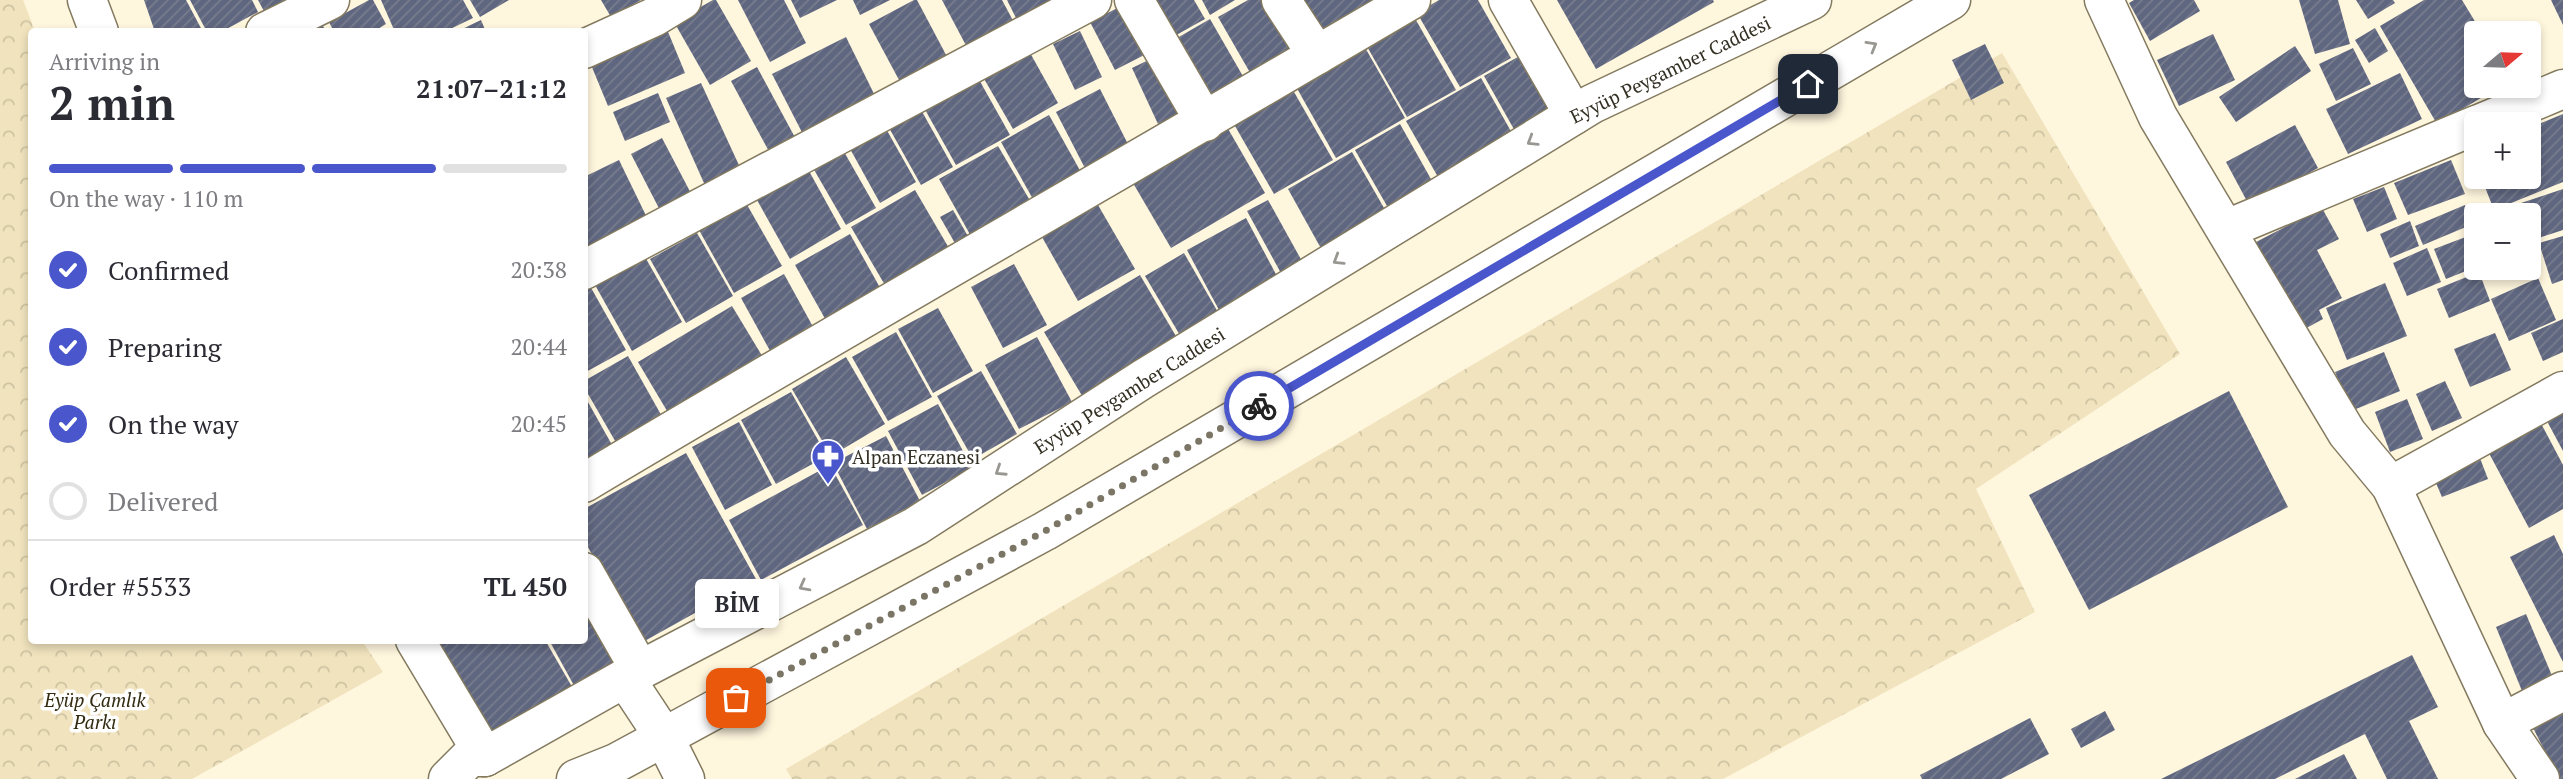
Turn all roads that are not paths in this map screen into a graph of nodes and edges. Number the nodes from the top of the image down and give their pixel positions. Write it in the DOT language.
graph roads {
  1 [pos="88,0"];
  2 [pos="330,0"];
  3 [pos="682,0"];
  4 [pos="1134,0"];
  5 [pos="1281,0"];
  6 [pos="1410,0"];
  7 [pos="1508,0"];
  8 [pos="1812,0"];
  9 [pos="1951,0"];
  10 [pos="2104,0"];
  11 [pos="1081,3"];
  12 [pos="98,28"];
  13 [pos="273,28"];
  14 [pos="588,47"];
  15 [pos="1317,55"];
  16 [pos="2563,89"];
  17 [pos="2509,112"];
  18 [pos="1574,115"];
  19 [pos="1205,121"];
  20 [pos="2464,131"];
  21 [pos="2227,229"];
  22 [pos="588,268"];
  23 [pos="2563,390"];
  24 [pos="588,481"];
  25 [pos="2391,486"];
  26 [pos="588,580"];
  27 [pos="417,644"];
  28 [pos="632,674"];
  29 [pos="2563,691"];
  30 [pos="2502,723"];
  31 [pos="664,737"];
  32 [pos="485,757"];
  33 [pos="448,779"];
  34 [pos="576,779"];
  35 [pos="685,779"];
  36 [pos="2540,779"];
  1 -- 12 [label="street"];
  2 -- 13 [label="street"];
  3 -- 14 [label="street"];
  4 -- 19 [label="street"];
  5 -- 15 [label="street"];
  6 -- 15 [label="street"];
  7 -- 18 [label="street"];
  8 -- 18 [label="street, Eyyüp Peygamber Caddesi"];
  31 -- 9 [label="street, one-way"];
  10 -- 21 [label="street"];
  11 -- 22 [label="street"];
  15 -- 19 [label="street"];
  16 -- 17 [label="street"];
  18 -- 28 [label="street, Eyyüp Peygamber Caddesi, one-way"];
  19 -- 24 [label="street"];
  20 -- 21 [label="street"];
  21 -- 25 [label="street"];
  23 -- 25 [label="street"];
  25 -- 30 [label="street"];
  26 -- 28 [label="street"];
  27 -- 32 [label="street"];
  28 -- 31 [label="street"];
  28 -- 32 [label="street, Eyyüp Peygamber Caddesi"];
  29 -- 30 [label="street"];
  30 -- 36 [label="street"];
  31 -- 34 [label="street"];
  31 -- 35 [label="street"];
  32 -- 33 [label="street, Eyyüp Peygamber Caddesi"];
}
